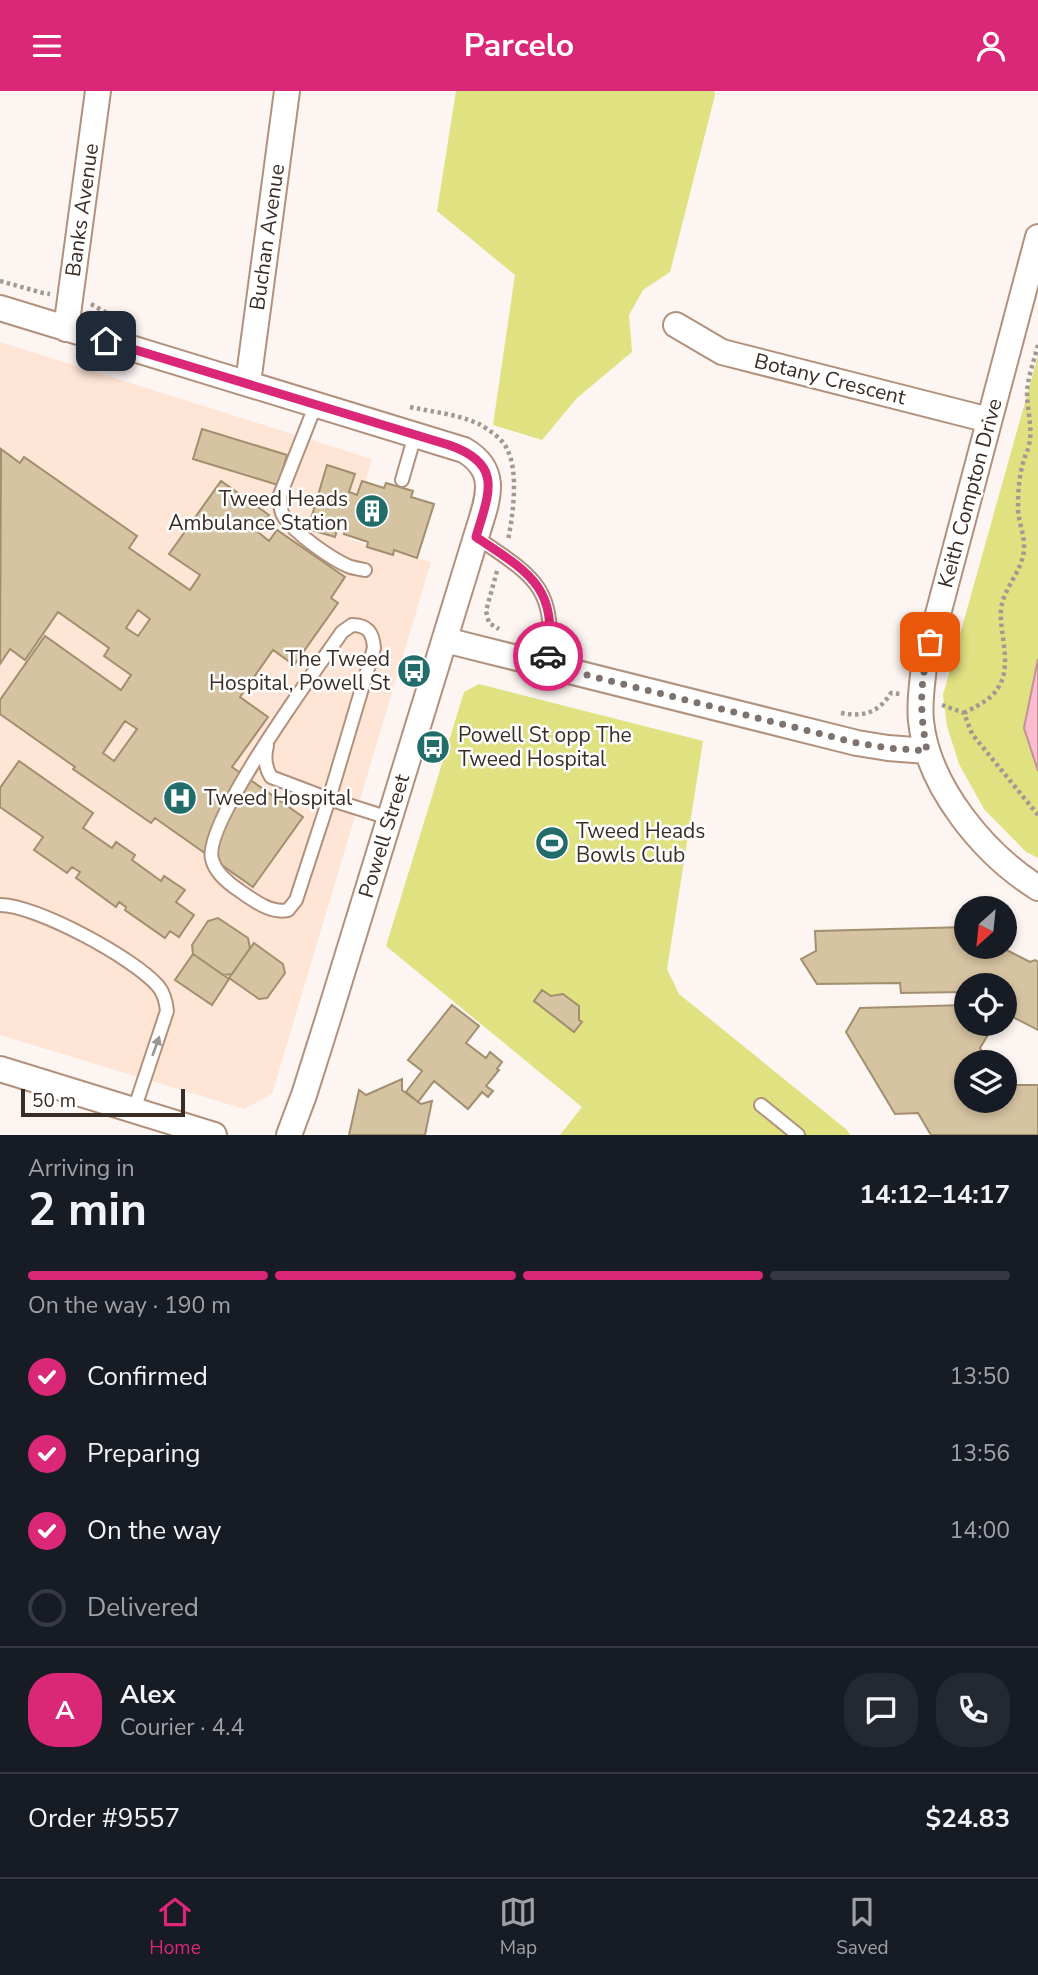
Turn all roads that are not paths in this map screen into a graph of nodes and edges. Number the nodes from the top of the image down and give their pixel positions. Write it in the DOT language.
graph roads {
  1 [pos="98,91"];
  2 [pos="287,91"];
  3 [pos="1038,237"];
  4 [pos="0,308"];
  5 [pos="676,325"];
  6 [pos="66,329"];
  7 [pos="248,383"];
  8 [pos="316,404"];
  9 [pos="989,419"];
  10 [pos="415,435"];
  11 [pos="402,480"];
  12 [pos="476,537"];
  13 [pos="365,570"];
  14 [pos="445,640"];
  15 [pos="547,665"];
  16 [pos="270,737"];
  17 [pos="927,751"];
  18 [pos="329,799"];
  19 [pos="389,818"];
  20 [pos="1038,888"];
  21 [pos="0,905"];
  22 [pos="0,1069"];
  23 [pos="761,1105"];
  24 [pos="134,1110"];
  25 [pos="215,1135"];
  26 [pos="289,1135"];
  27 [pos="798,1135"];
  1 -- 6 [label="street, Banks Avenue"];
  2 -- 7 [label="street, Buchan Avenue"];
  3 -- 9 [label="street, Keith Compton Drive"];
  4 -- 6 [label="street, Powell Street"];
  5 -- 9 [label="street, Botany Crescent"];
  6 -- 7 [label="street, Powell Street"];
  7 -- 8 [label="street, Powell Street"];
  8 -- 10 [label="street, Powell Street"];
  8 -- 13 [label="lane"];
  9 -- 17 [label="street, Keith Compton Drive"];
  10 -- 11 [label="lane"];
  10 -- 12 [label="street, Powell Street"];
  12 -- 14 [label="street, Powell Street"];
  12 -- 15 [label="lane"];
  14 -- 15 [label="street"];
  14 -- 19 [label="street, Powell Street"];
  15 -- 17 [label="street"];
  16 -- 18 [label="lane"];
  16 -- 18 [label="lane"];
  16 -- 18 [label="lane"];
  17 -- 20 [label="street, Keith Compton Drive"];
  18 -- 19 [label="lane"];
  19 -- 26 [label="street, Powell Street"];
  24 -- 21 [label="lane, one-way"];
  22 -- 24 [label="street"];
  23 -- 27 [label="lane"];
  24 -- 25 [label="street"];
}
